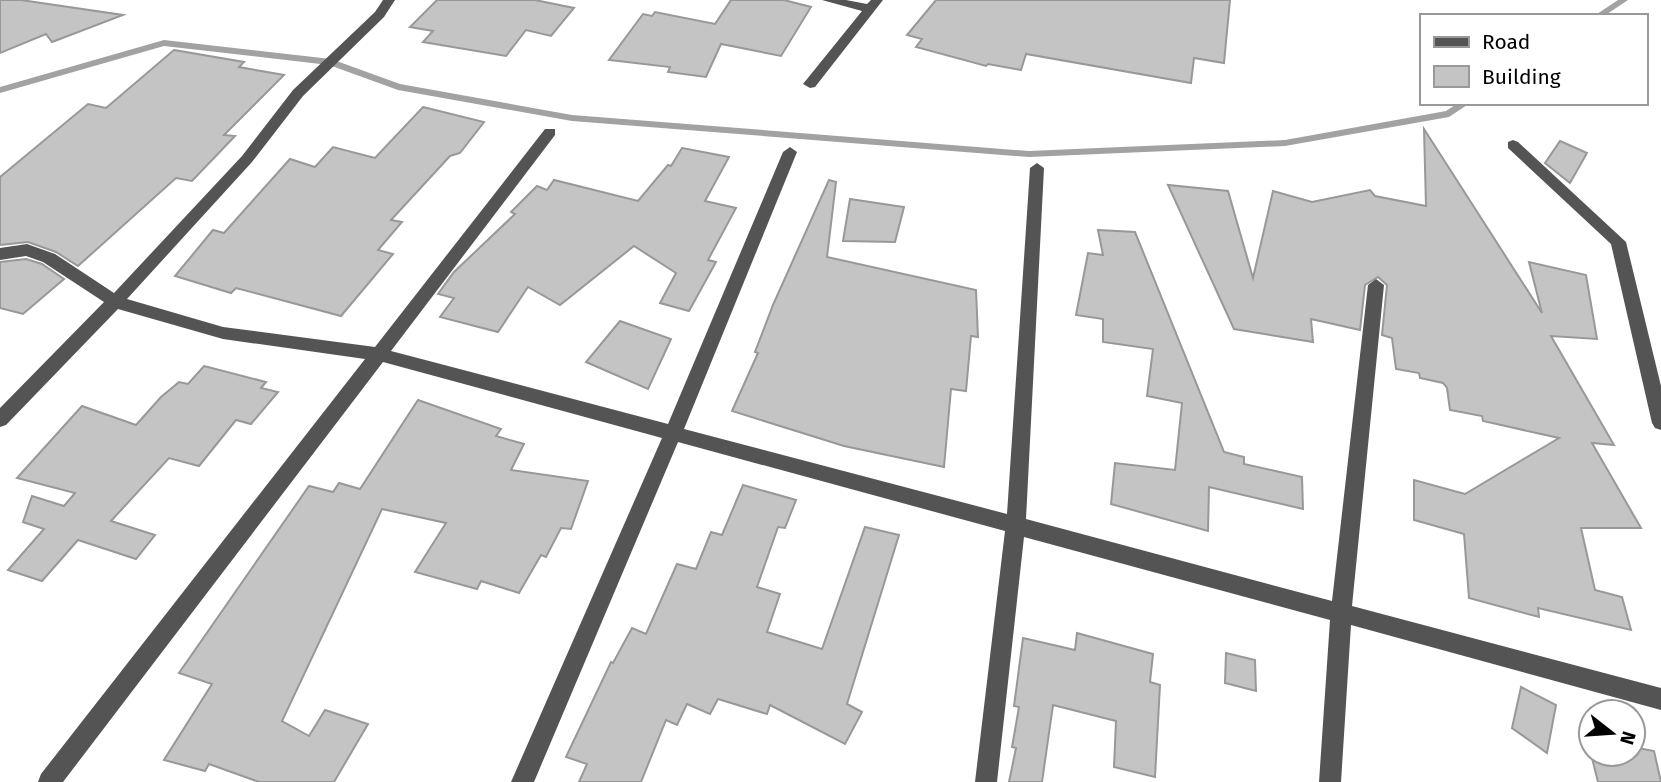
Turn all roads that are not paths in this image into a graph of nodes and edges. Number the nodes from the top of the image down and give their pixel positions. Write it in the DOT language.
graph roads {
  1 [pos="389,0"];
  2 [pos="828,0"];
  3 [pos="875,5"];
  4 [pos="810,84"];
  5 [pos="550,132"];
  6 [pos="1513,145"];
  7 [pos="790,152"];
  8 [pos="1037,168"];
  9 [pos="0,254"];
  10 [pos="1376,285"];
  11 [pos="116,302"];
  12 [pos="378,354"];
  13 [pos="0,420"];
  14 [pos="1661,423"];
  15 [pos="673,433"];
  16 [pos="1016,524"];
  17 [pos="1341,613"];
  18 [pos="1661,699"];
  19 [pos="49,782"];
  20 [pos="522,782"];
  21 [pos="986,782"];
  22 [pos="1330,782"];
  1 -- 11 [label="street"];
  2 -- 3 [label="street"];
  3 -- 4 [label="street"];
  5 -- 12 [label="street"];
  6 -- 14 [label="street"];
  7 -- 15 [label="street"];
  8 -- 16 [label="street"];
  9 -- 11 [label="street"];
  10 -- 17 [label="street"];
  11 -- 12 [label="street"];
  11 -- 13 [label="street"];
  12 -- 15 [label="street"];
  12 -- 19 [label="street"];
  15 -- 16 [label="street"];
  15 -- 20 [label="street"];
  16 -- 17 [label="street"];
  16 -- 21 [label="street"];
  17 -- 18 [label="street"];
  17 -- 22 [label="street"];
}
